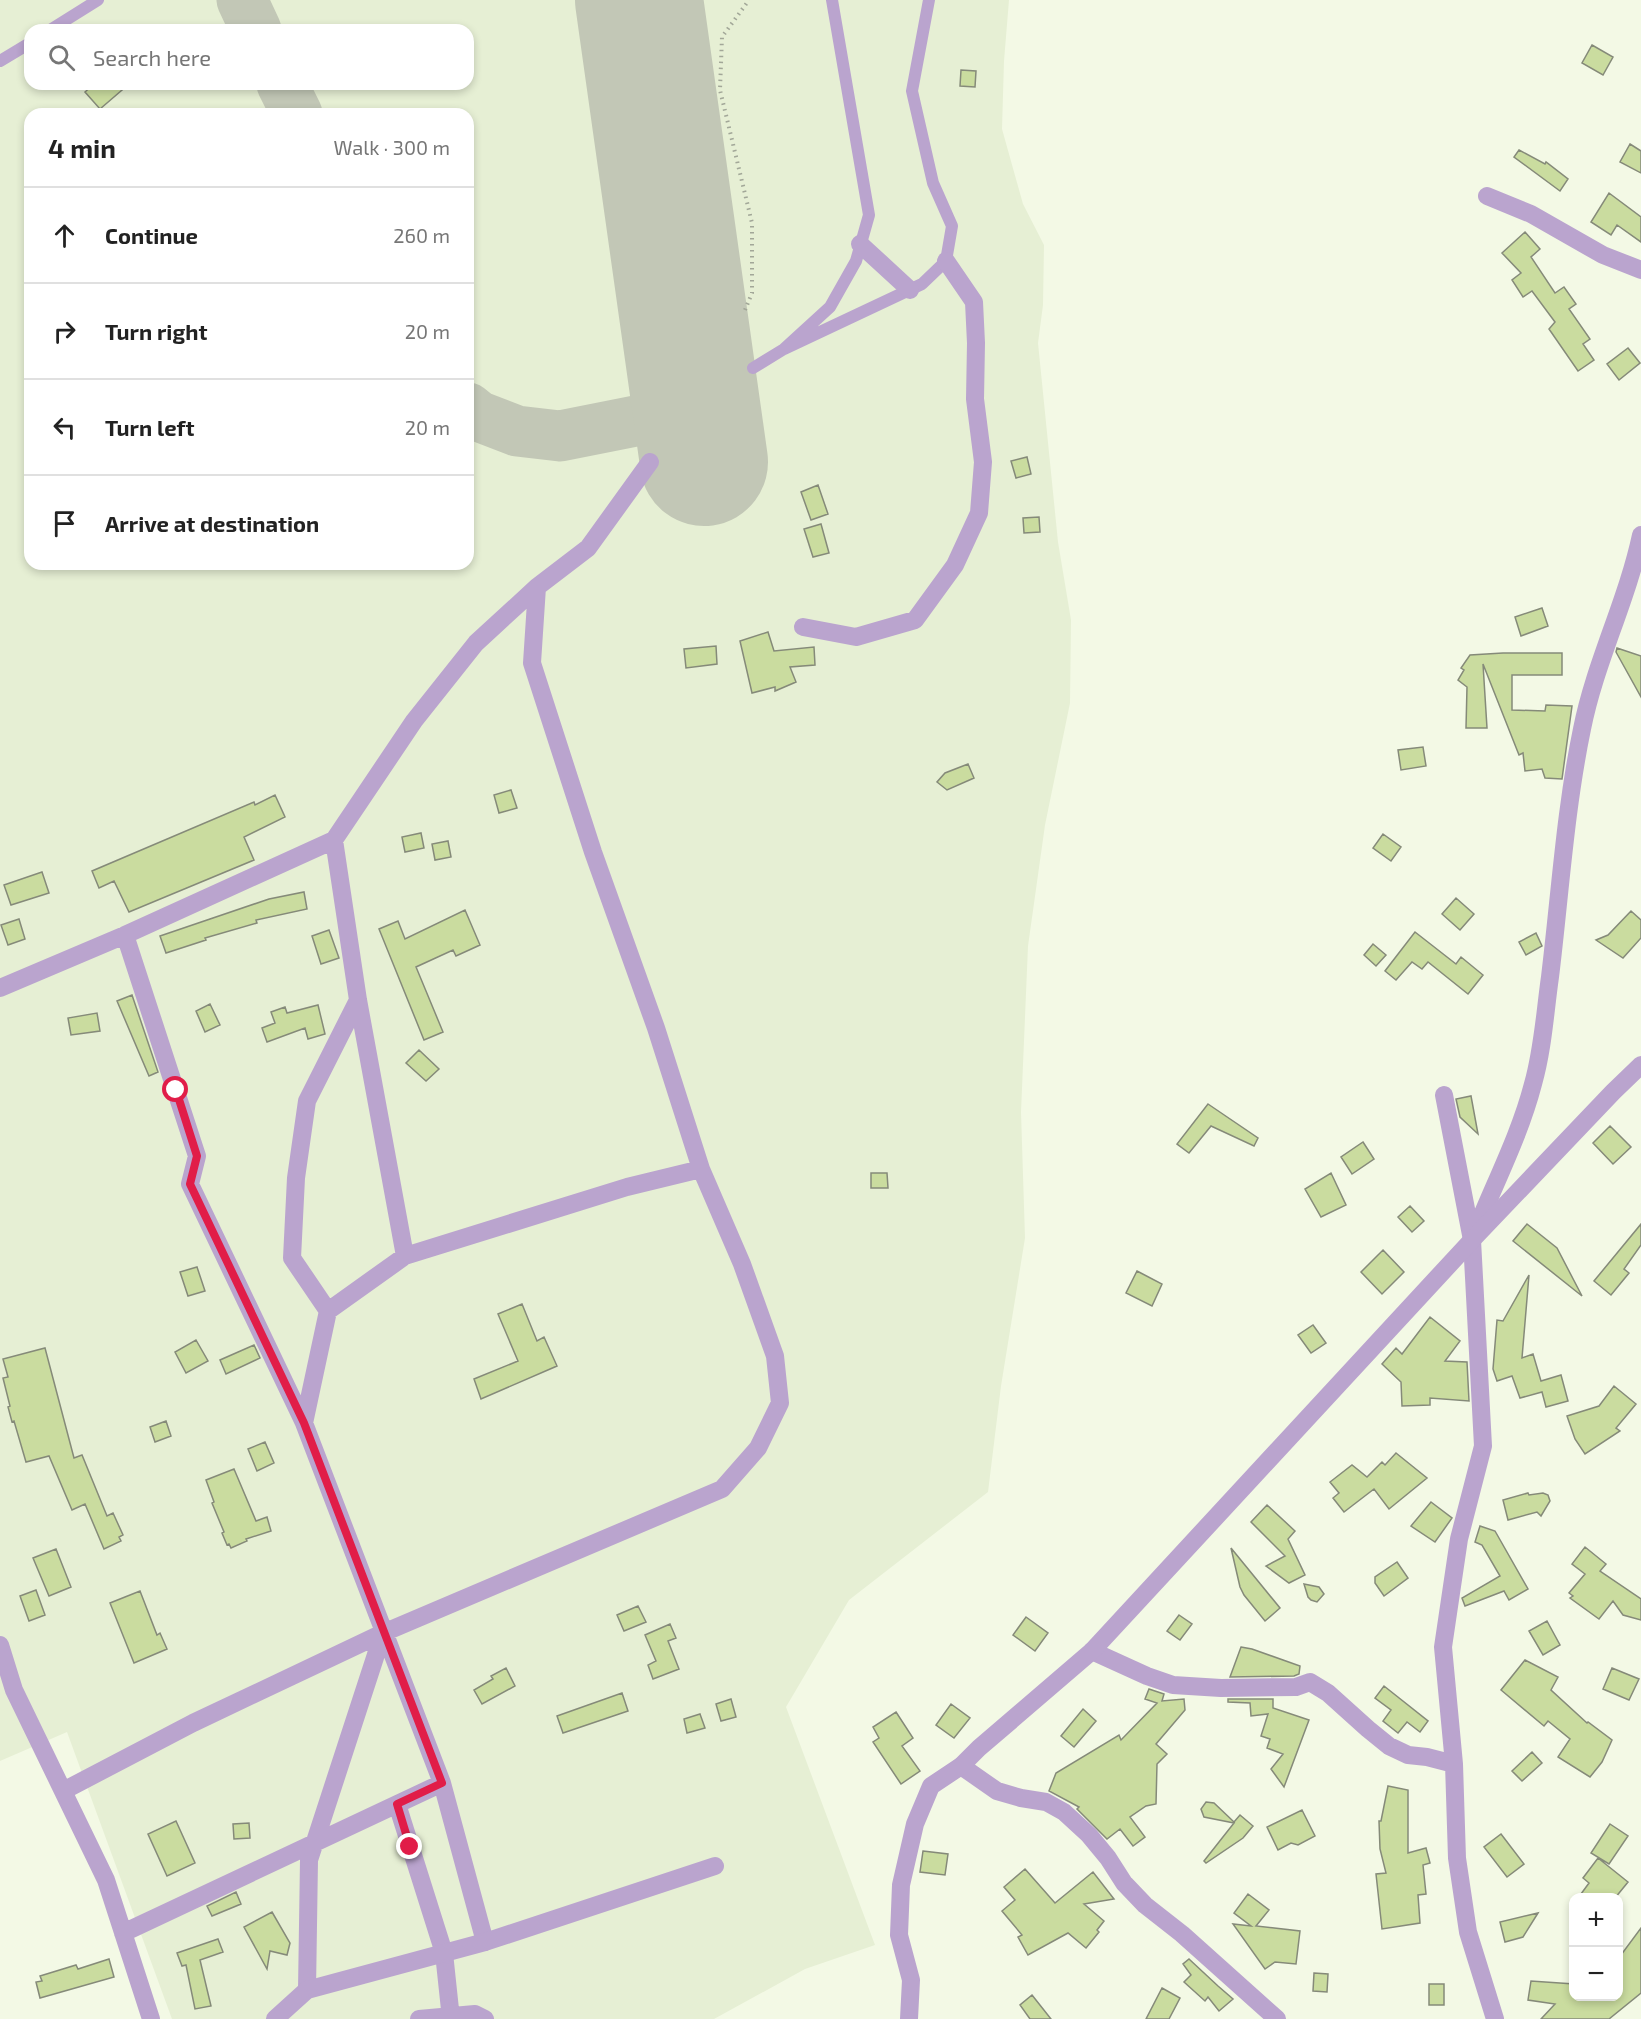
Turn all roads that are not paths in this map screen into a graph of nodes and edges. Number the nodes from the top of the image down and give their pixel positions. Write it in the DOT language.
graph roads {
  1 [pos="98,0"];
  2 [pos="832,0"];
  3 [pos="929,0"];
  4 [pos="60,24"];
  5 [pos="24,47"];
  6 [pos="0,61"];
  7 [pos="1487,196"];
  8 [pos="860,244"];
  9 [pos="946,261"];
  10 [pos="1641,270"];
  11 [pos="910,290"];
  12 [pos="784,349"];
  13 [pos="753,368"];
  14 [pos="650,462"];
  15 [pos="1641,535"];
  16 [pos="537,587"];
  17 [pos="803,627"];
  18 [pos="334,840"];
  19 [pos="125,935"];
  20 [pos="0,988"];
  21 [pos="358,1000"];
  22 [pos="1641,1065"];
  23 [pos="1444,1095"];
  24 [pos="701,1169"];
  25 [pos="1472,1240"];
  26 [pos="405,1256"];
  27 [pos="328,1311"];
  28 [pos="304,1423"];
  29 [pos="383,1633"];
  30 [pos="0,1645"];
  31 [pos="1092,1651"];
  32 [pos="1454,1764"];
  33 [pos="961,1766"];
  34 [pos="442,1783"];
  35 [pos="63,1791"];
  36 [pos="397,1804"];
  37 [pos="316,1842"];
  38 [pos="714,1866"];
  39 [pos="123,1933"];
  40 [pos="485,1942"];
  41 [pos="444,1953"];
  42 [pos="307,1990"];
  43 [pos="1269,2016"];
  44 [pos="450,2018"];
  45 [pos="151,2019"];
  46 [pos="275,2019"];
  47 [pos="419,2019"];
  48 [pos="485,2019"];
  49 [pos="909,2019"];
  50 [pos="1495,2019"];
  1 -- 4 [label="lane"];
  2 -- 8 [label="lane"];
  3 -- 9 [label="lane"];
  5 -- 6 [label="lane"];
  7 -- 10 [label="street"];
  8 -- 11 [label="street"];
  8 -- 12 [label="lane"];
  9 -- 11 [label="lane"];
  9 -- 17 [label="street"];
  11 -- 12 [label="lane"];
  12 -- 13 [label="lane"];
  14 -- 16 [label="street"];
  15 -- 25 [label="street"];
  16 -- 18 [label="street"];
  16 -- 24 [label="street"];
  18 -- 19 [label="street"];
  18 -- 21 [label="street"];
  19 -- 20 [label="street"];
  19 -- 28 [label="street"];
  21 -- 26 [label="street"];
  21 -- 27 [label="street"];
  22 -- 25 [label="street"];
  23 -- 25 [label="street"];
  24 -- 26 [label="street"];
  24 -- 29 [label="street"];
  25 -- 31 [label="street"];
  25 -- 32 [label="street"];
  26 -- 27 [label="street"];
  27 -- 28 [label="street"];
  28 -- 29 [label="street"];
  29 -- 34 [label="street"];
  29 -- 35 [label="street"];
  29 -- 37 [label="street"];
  30 -- 35 [label="street"];
  31 -- 32 [label="street"];
  31 -- 33 [label="street"];
  32 -- 50 [label="street"];
  33 -- 43 [label="street"];
  33 -- 49 [label="street"];
  34 -- 36 [label="street"];
  34 -- 40 [label="street"];
  35 -- 39 [label="street"];
  36 -- 37 [label="street"];
  36 -- 41 [label="street"];
  37 -- 39 [label="street"];
  37 -- 42 [label="street"];
  38 -- 40 [label="street"];
  39 -- 45 [label="street"];
  40 -- 41 [label="street"];
  41 -- 42 [label="street"];
  41 -- 44 [label="street"];
  42 -- 46 [label="street"];
  44 -- 47 [label="street"];
  44 -- 48 [label="street"];
}
